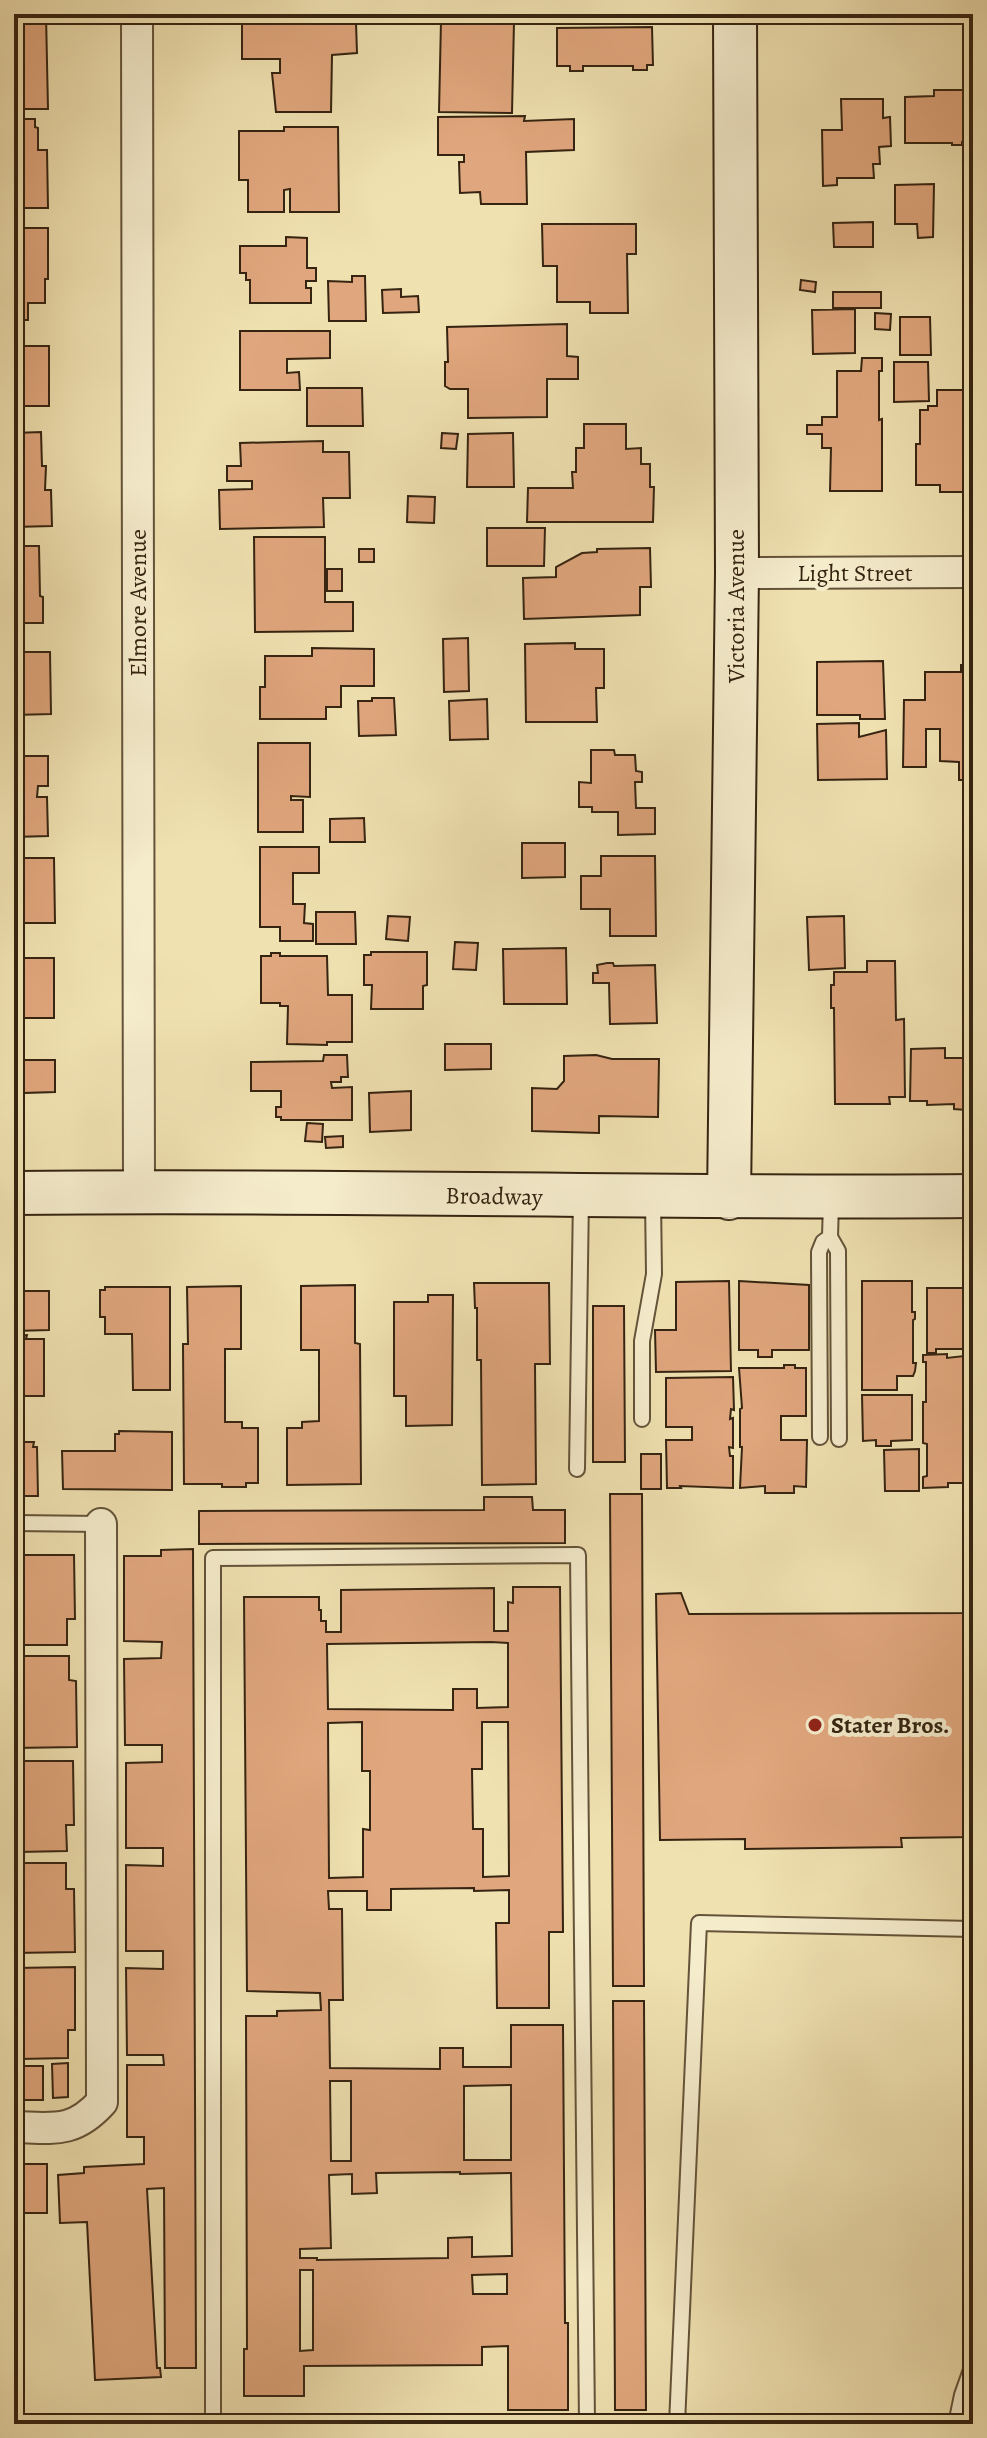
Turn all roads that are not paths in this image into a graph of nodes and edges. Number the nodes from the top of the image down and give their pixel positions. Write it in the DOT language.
graph roads {
  1 [pos="137,14"];
  2 [pos="735,14"];
  3 [pos="973,572"];
  4 [pos="737,573"];
  5 [pos="139,1192"];
  6 [pos="14,1193"];
  7 [pos="653,1195"];
  8 [pos="973,1196"];
  9 [pos="581,1197"];
  10 [pos="729,1198"];
  11 [pos="830,1217"];
  12 [pos="642,1419"];
  13 [pos="820,1437"];
  14 [pos="839,1439"];
  15 [pos="577,1469"];
  16 [pos="14,1523"];
  17 [pos="101,1524"];
  18 [pos="973,1929"];
  19 [pos="14,2127"];
  20 [pos="973,2364"];
  21 [pos="213,2424"];
  22 [pos="587,2424"];
  23 [pos="677,2424"];
  24 [pos="956,2424"];
  1 -- 5 [label="street, Elmore Avenue"];
  2 -- 4 [label="street, Victoria Avenue"];
  3 -- 4 [label="street, Light Street"];
  4 -- 10 [label="street, Victoria Avenue"];
  5 -- 6 [label="street, Broadway"];
  5 -- 9 [label="street, Broadway"];
  7 -- 9 [label="street, Broadway"];
  7 -- 10 [label="street, Broadway"];
  7 -- 12 [label="lane"];
  8 -- 11 [label="street, Broadway"];
  9 -- 15 [label="lane"];
  10 -- 11 [label="street, Broadway"];
  11 -- 13 [label="lane"];
  11 -- 14 [label="lane"];
  16 -- 17 [label="lane"];
  17 -- 19 [label="street"];
  18 -- 23 [label="lane"];
  20 -- 24 [label="lane"];
  21 -- 22 [label="lane"];
}
